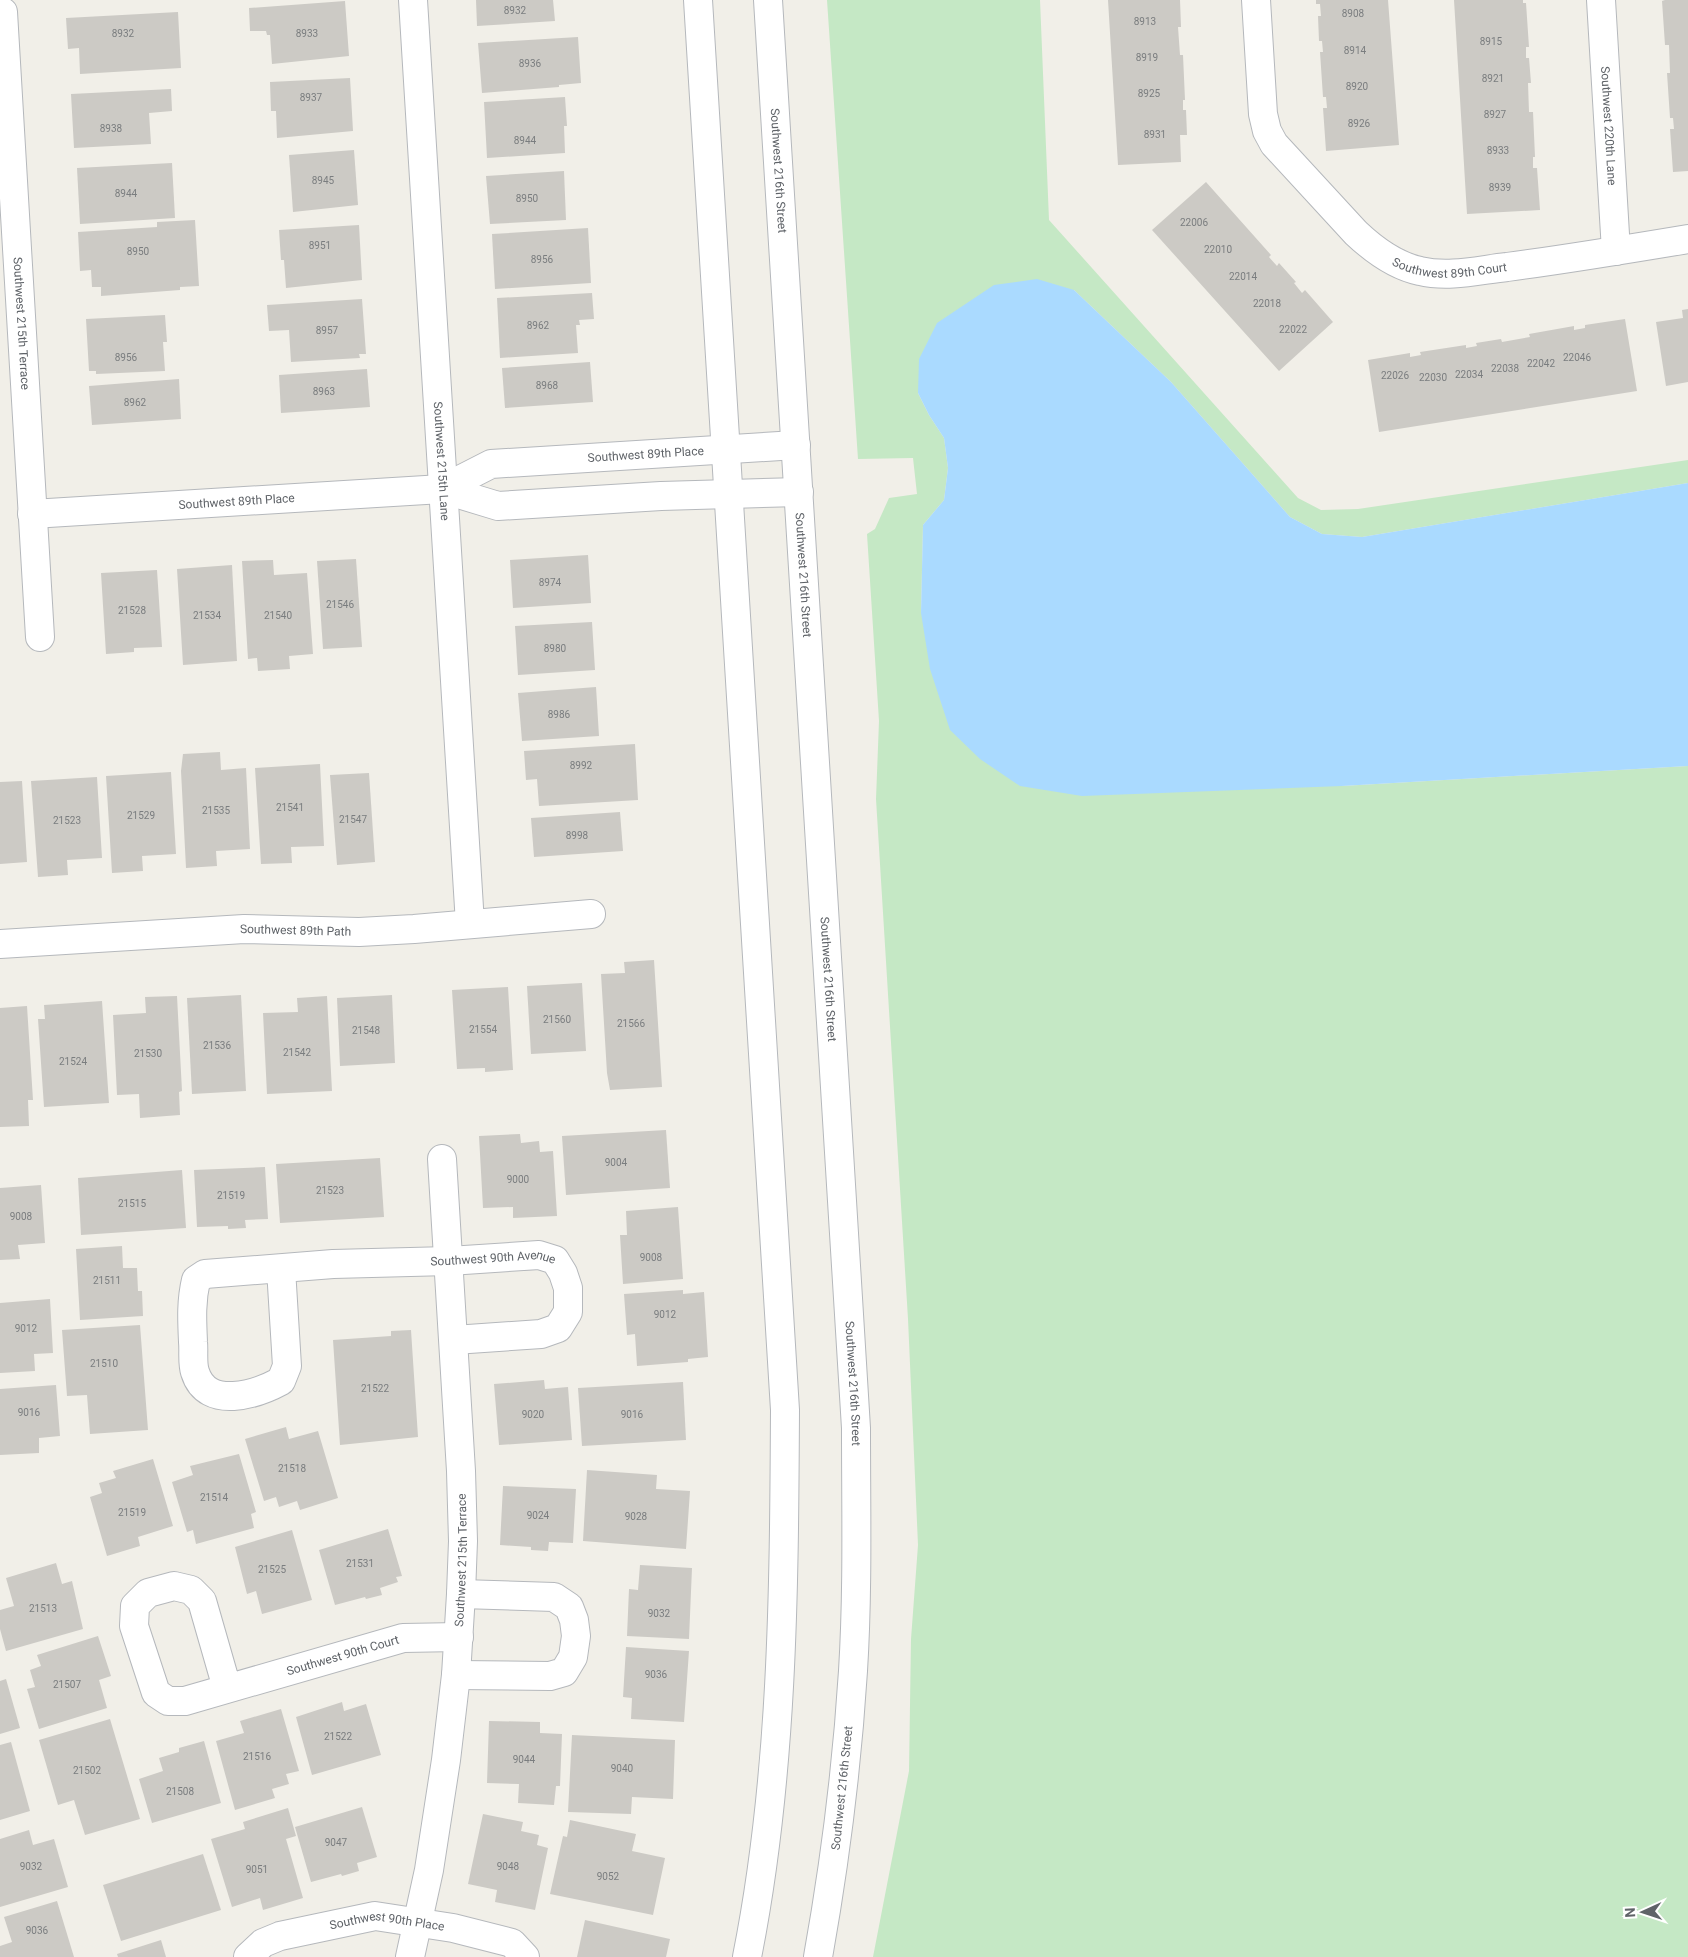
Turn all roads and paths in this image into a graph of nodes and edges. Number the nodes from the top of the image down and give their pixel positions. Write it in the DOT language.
graph roads {
  1 [pos="413,0"];
  2 [pos="698,0"];
  3 [pos="768,0"];
  4 [pos="1256,0"];
  5 [pos="1601,0"];
  6 [pos="3,12"];
  7 [pos="5,123"];
  8 [pos="1688,239"];
  9 [pos="1616,251"];
  10 [pos="796,445"];
  11 [pos="726,449"];
  12 [pos="442,489"];
  13 [pos="799,492"];
  14 [pos="729,494"];
  15 [pos="32,514"];
  16 [pos="40,637"];
  17 [pos="591,914"];
  18 [pos="470,924"];
  19 [pos="0,944"];
  20 [pos="442,1160"];
  21 [pos="449,1261"];
  22 [pos="281,1269"];
  23 [pos="454,1340"];
  24 [pos="461,1594"];
  25 [pos="459,1637"];
  26 [pos="456,1675"];
  27 [pos="227,1688"];
  28 [pos="418,1922"];
  29 [pos="248,1957"];
  30 [pos="410,1957"];
  31 [pos="525,1957"];
  32 [pos="747,1957"];
  33 [pos="818,1957"];
  1 -- 12 [label="street, Southwest 215th Lane"];
  2 -- 11 [label="street"];
  3 -- 10 [label="street, Southwest 216th Street"];
  4 -- 9 [label="street, Southwest 89th Court"];
  5 -- 9 [label="street, Southwest 220th Lane"];
  6 -- 7 [label="street, Southwest 215th Terrace"];
  7 -- 15 [label="street, Southwest 215th Terrace"];
  8 -- 9 [label="street, Southwest 89th Court"];
  10 -- 11 [label="street, Southwest 89th Place"];
  10 -- 13 [label="street, Southwest 216th Street"];
  11 -- 12 [label="street, Southwest 89th Place"];
  11 -- 14 [label="street"];
  12 -- 14 [label="street, Southwest 89th Place"];
  12 -- 15 [label="street, Southwest 89th Place"];
  12 -- 18 [label="street, Southwest 215th Lane"];
  13 -- 14 [label="street, Southwest 89th Place"];
  13 -- 33 [label="street, Southwest 216th Street"];
  14 -- 32 [label="street"];
  15 -- 16 [label="street, Southwest 215th Terrace"];
  17 -- 18 [label="street, Southwest 89th Path"];
  18 -- 19 [label="street, Southwest 89th Path"];
  20 -- 21 [label="street, Southwest 215th Terrace"];
  21 -- 22 [label="street, Southwest 90th Avenue"];
  21 -- 23 [label="street, Southwest 215th Terrace"];
  21 -- 23 [label="street, Southwest 90th Avenue"];
  22 -- 22 [label="street, Southwest 90th Avenue"];
  23 -- 24 [label="street, Southwest 215th Terrace"];
  24 -- 25 [label="street, Southwest 215th Terrace"];
  24 -- 26 [label="street"];
  25 -- 26 [label="street, Southwest 215th Terrace"];
  25 -- 27 [label="street, Southwest 90th Court"];
  26 -- 28 [label="street, Southwest 215th Terrace"];
  28 -- 29 [label="street, Southwest 90th Place"];
  28 -- 30 [label="street, Southwest 215th Terrace"];
  28 -- 31 [label="street, Southwest 90th Place"];
}
